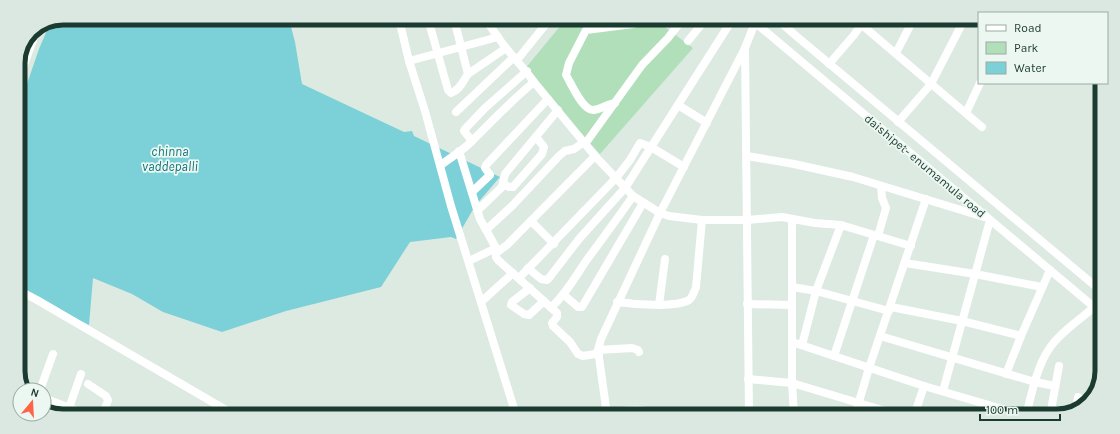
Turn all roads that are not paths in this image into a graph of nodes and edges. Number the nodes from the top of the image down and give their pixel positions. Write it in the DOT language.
graph roads {
  1 [pos="400,25"];
  2 [pos="430,25"];
  3 [pos="456,25"];
  4 [pos="545,25"];
  5 [pos="625,25"];
  6 [pos="678,25"];
  7 [pos="701,25"];
  8 [pos="729,25"];
  9 [pos="753,25"];
  10 [pos="759,25"];
  11 [pos="785,25"];
  12 [pos="859,25"];
  13 [pos="865,25"];
  14 [pos="910,25"];
  15 [pos="962,25"];
  16 [pos="492,27"];
  17 [pos="498,37"];
  18 [pos="33,39"];
  19 [pos="688,41"];
  20 [pos="462,47"];
  21 [pos="506,48"];
  22 [pos="745,48"];
  23 [pos="438,53"];
  24 [pos="896,53"];
  25 [pos="516,58"];
  26 [pos="409,61"];
  27 [pos="25,62"];
  28 [pos="828,64"];
  29 [pos="527,71"];
  30 [pos="468,74"];
  31 [pos="534,82"];
  32 [pos="932,84"];
  33 [pos="980,84"];
  34 [pos="548,99"];
  35 [pos="615,103"];
  36 [pos="678,105"];
  37 [pos="558,110"];
  38 [pos="456,112"];
  39 [pos="966,113"];
  40 [pos="898,122"];
  41 [pos="707,123"];
  42 [pos="982,126"];
  43 [pos="536,137"];
  44 [pos="472,142"];
  45 [pos="584,143"];
  46 [pos="651,147"];
  47 [pos="459,151"];
  48 [pos="595,156"];
  49 [pos="747,156"];
  50 [pos="441,165"];
  51 [pos="684,167"];
  52 [pos="616,178"];
  53 [pos="504,184"];
  54 [pos="881,186"];
  55 [pos="625,188"];
  56 [pos="472,192"];
  57 [pos="633,196"];
  58 [pos="926,199"];
  59 [pos="643,203"];
  60 [pos="478,210"];
  61 [pos="660,213"];
  62 [pos="792,219"];
  63 [pos="988,219"];
  64 [pos="702,220"];
  65 [pos="747,220"];
  66 [pos="531,221"];
  67 [pos="841,225"];
  68 [pos="486,230"];
  69 [pos="876,236"];
  70 [pos="554,244"];
  71 [pos="911,246"];
  72 [pos="496,250"];
  73 [pos="665,259"];
  74 [pos="469,262"];
  75 [pos="905,263"];
  76 [pos="528,268"];
  77 [pos="1050,270"];
  78 [pos="975,274"];
  79 [pos="516,276"];
  80 [pos="1095,286"];
  81 [pos="792,287"];
  82 [pos="1042,287"];
  83 [pos="530,288"];
  84 [pos="816,291"];
  85 [pos="564,295"];
  86 [pos="25,296"];
  87 [pos="544,301"];
  88 [pos="853,301"];
  89 [pos="482,302"];
  90 [pos="618,302"];
  91 [pos="747,304"];
  92 [pos="659,305"];
  93 [pos="792,305"];
  94 [pos="1095,307"];
  95 [pos="551,308"];
  96 [pos="890,309"];
  97 [pos="1095,310"];
  98 [pos="962,321"];
  99 [pos="880,336"];
  100 [pos="1021,336"];
  101 [pos="792,342"];
  102 [pos="802,345"];
  103 [pos="639,352"];
  104 [pos="599,353"];
  105 [pos="53,354"];
  106 [pos="834,356"];
  107 [pos="952,357"];
  108 [pos="1059,366"];
  109 [pos="869,368"];
  110 [pos="81,374"];
  111 [pos="1006,374"];
  112 [pos="748,379"];
  113 [pos="43,382"];
  114 [pos="1035,382"];
  115 [pos="792,383"];
  116 [pos="88,384"];
  117 [pos="924,386"];
  118 [pos="1055,386"];
  119 [pos="943,391"];
  120 [pos="1078,397"];
  121 [pos="52,401"];
  122 [pos="859,402"];
  123 [pos="1077,403"];
  124 [pos="70,409"];
  125 [pos="72,409"];
  126 [pos="105,409"];
  127 [pos="225,409"];
  128 [pos="514,409"];
  129 [pos="606,409"];
  130 [pos="749,409"];
  131 [pos="794,409"];
  132 [pos="857,409"];
  133 [pos="880,409"];
  134 [pos="916,409"];
  135 [pos="1003,409"];
  136 [pos="1028,409"];
  137 [pos="1051,409"];
  1 -- 26 [label="street"];
  2 -- 23 [label="street"];
  3 -- 20 [label="street"];
  4 -- 25 [label="street"];
  5 -- 35 [label="street"];
  6 -- 35 [label="street"];
  7 -- 19 [label="street"];
  8 -- 36 [label="street"];
  9 -- 22 [label="street"];
  10 -- 63 [label="street, daishipet- enumamula road"];
  11 -- 28 [label="street"];
  12 -- 28 [label="street"];
  13 -- 24 [label="street"];
  14 -- 24 [label="street"];
  15 -- 32 [label="street"];
  16 -- 17 [label="street"];
  17 -- 20 [label="street"];
  17 -- 21 [label="street"];
  18 -- 27 [label="street"];
  20 -- 23 [label="street"];
  20 -- 30 [label="street"];
  21 -- 25 [label="street"];
  21 -- 30 [label="street"];
  22 -- 41 [label="street"];
  22 -- 49 [label="street"];
  23 -- 26 [label="street"];
  23 -- 30 [label="street"];
  24 -- 32 [label="street"];
  25 -- 29 [label="street"];
  25 -- 38 [label="street"];
  26 -- 50 [label="street"];
  28 -- 40 [label="street"];
  29 -- 31 [label="street"];
  29 -- 44 [label="street"];
  31 -- 34 [label="street"];
  31 -- 44 [label="street"];
  32 -- 39 [label="street"];
  32 -- 40 [label="street"];
  33 -- 39 [label="street"];
  34 -- 37 [label="street"];
  34 -- 56 [label="street"];
  35 -- 45 [label="street"];
  36 -- 41 [label="street"];
  36 -- 46 [label="street"];
  37 -- 43 [label="street"];
  37 -- 45 [label="street"];
  39 -- 42 [label="street"];
  40 -- 80 [label="street"];
  41 -- 51 [label="street"];
  43 -- 53 [label="street"];
  43 -- 53 [label="street"];
  44 -- 47 [label="street"];
  45 -- 48 [label="street"];
  45 -- 68 [label="street"];
  46 -- 51 [label="street"];
  46 -- 52 [label="street"];
  46 -- 55 [label="street"];
  47 -- 50 [label="street"];
  47 -- 56 [label="street"];
  48 -- 52 [label="street"];
  48 -- 66 [label="street"];
  49 -- 54 [label="street"];
  49 -- 65 [label="street"];
  50 -- 74 [label="street"];
  51 -- 61 [label="street"];
  52 -- 55 [label="street"];
  52 -- 70 [label="street"];
  53 -- 60 [label="street"];
  54 -- 58 [label="street"];
  54 -- 69 [label="street"];
  55 -- 57 [label="street"];
  55 -- 76 [label="street"];
  56 -- 60 [label="street"];
  57 -- 59 [label="street"];
  57 -- 85 [label="street"];
  58 -- 63 [label="street"];
  58 -- 71 [label="street"];
  59 -- 61 [label="street"];
  59 -- 85 [label="street"];
  60 -- 68 [label="street"];
  61 -- 64 [label="street"];
  61 -- 90 [label="street"];
  62 -- 65 [label="street"];
  62 -- 67 [label="street"];
  62 -- 81 [label="street"];
  63 -- 77 [label="street, daishipet- enumamula road"];
  63 -- 78 [label="street"];
  64 -- 65 [label="street"];
  64 -- 92 [label="street"];
  65 -- 91 [label="street"];
  66 -- 70 [label="street"];
  66 -- 72 [label="street"];
  67 -- 69 [label="street"];
  67 -- 84 [label="street"];
  68 -- 72 [label="street"];
  69 -- 71 [label="street"];
  69 -- 88 [label="street"];
  70 -- 76 [label="street"];
  71 -- 75 [label="street"];
  72 -- 74 [label="street"];
  72 -- 79 [label="street"];
  73 -- 92 [label="street"];
  74 -- 89 [label="street"];
  75 -- 78 [label="street"];
  75 -- 96 [label="street"];
  76 -- 79 [label="street"];
  77 -- 82 [label="street"];
  77 -- 94 [label="street, daishipet- enumamula road"];
  78 -- 82 [label="street"];
  78 -- 98 [label="street"];
  79 -- 83 [label="street"];
  79 -- 89 [label="street"];
  81 -- 84 [label="street"];
  81 -- 93 [label="street"];
  82 -- 100 [label="street"];
  83 -- 87 [label="street"];
  83 -- 87 [label="street"];
  84 -- 88 [label="street"];
  84 -- 102 [label="street"];
  85 -- 95 [label="street"];
  86 -- 127 [label="street"];
  87 -- 95 [label="street"];
  88 -- 96 [label="street"];
  88 -- 106 [label="street"];
  89 -- 128 [label="street"];
  90 -- 92 [label="street"];
  90 -- 104 [label="street"];
  91 -- 93 [label="street"];
  91 -- 112 [label="street"];
  93 -- 101 [label="street"];
  95 -- 104 [label="street"];
  96 -- 98 [label="street"];
  96 -- 99 [label="street"];
  97 -- 114 [label="street"];
  98 -- 100 [label="street"];
  98 -- 107 [label="street"];
  99 -- 107 [label="street"];
  99 -- 109 [label="street"];
  100 -- 111 [label="street"];
  101 -- 102 [label="street"];
  101 -- 115 [label="street"];
  102 -- 106 [label="street"];
  103 -- 104 [label="street"];
  104 -- 129 [label="street"];
  105 -- 113 [label="street"];
  106 -- 109 [label="street"];
  107 -- 111 [label="street"];
  107 -- 119 [label="street"];
  108 -- 118 [label="street"];
  109 -- 117 [label="street"];
  109 -- 122 [label="street"];
  110 -- 125 [label="street"];
  111 -- 114 [label="street"];
  112 -- 115 [label="street"];
  112 -- 130 [label="street"];
  114 -- 118 [label="street"];
  114 -- 136 [label="street"];
  115 -- 122 [label="street"];
  115 -- 131 [label="street"];
  116 -- 126 [label="street"];
  117 -- 119 [label="street"];
  117 -- 134 [label="street"];
  118 -- 137 [label="street"];
  119 -- 135 [label="street"];
  120 -- 123 [label="street"];
  121 -- 124 [label="street"];
  122 -- 132 [label="street"];
  122 -- 133 [label="street"];
}
